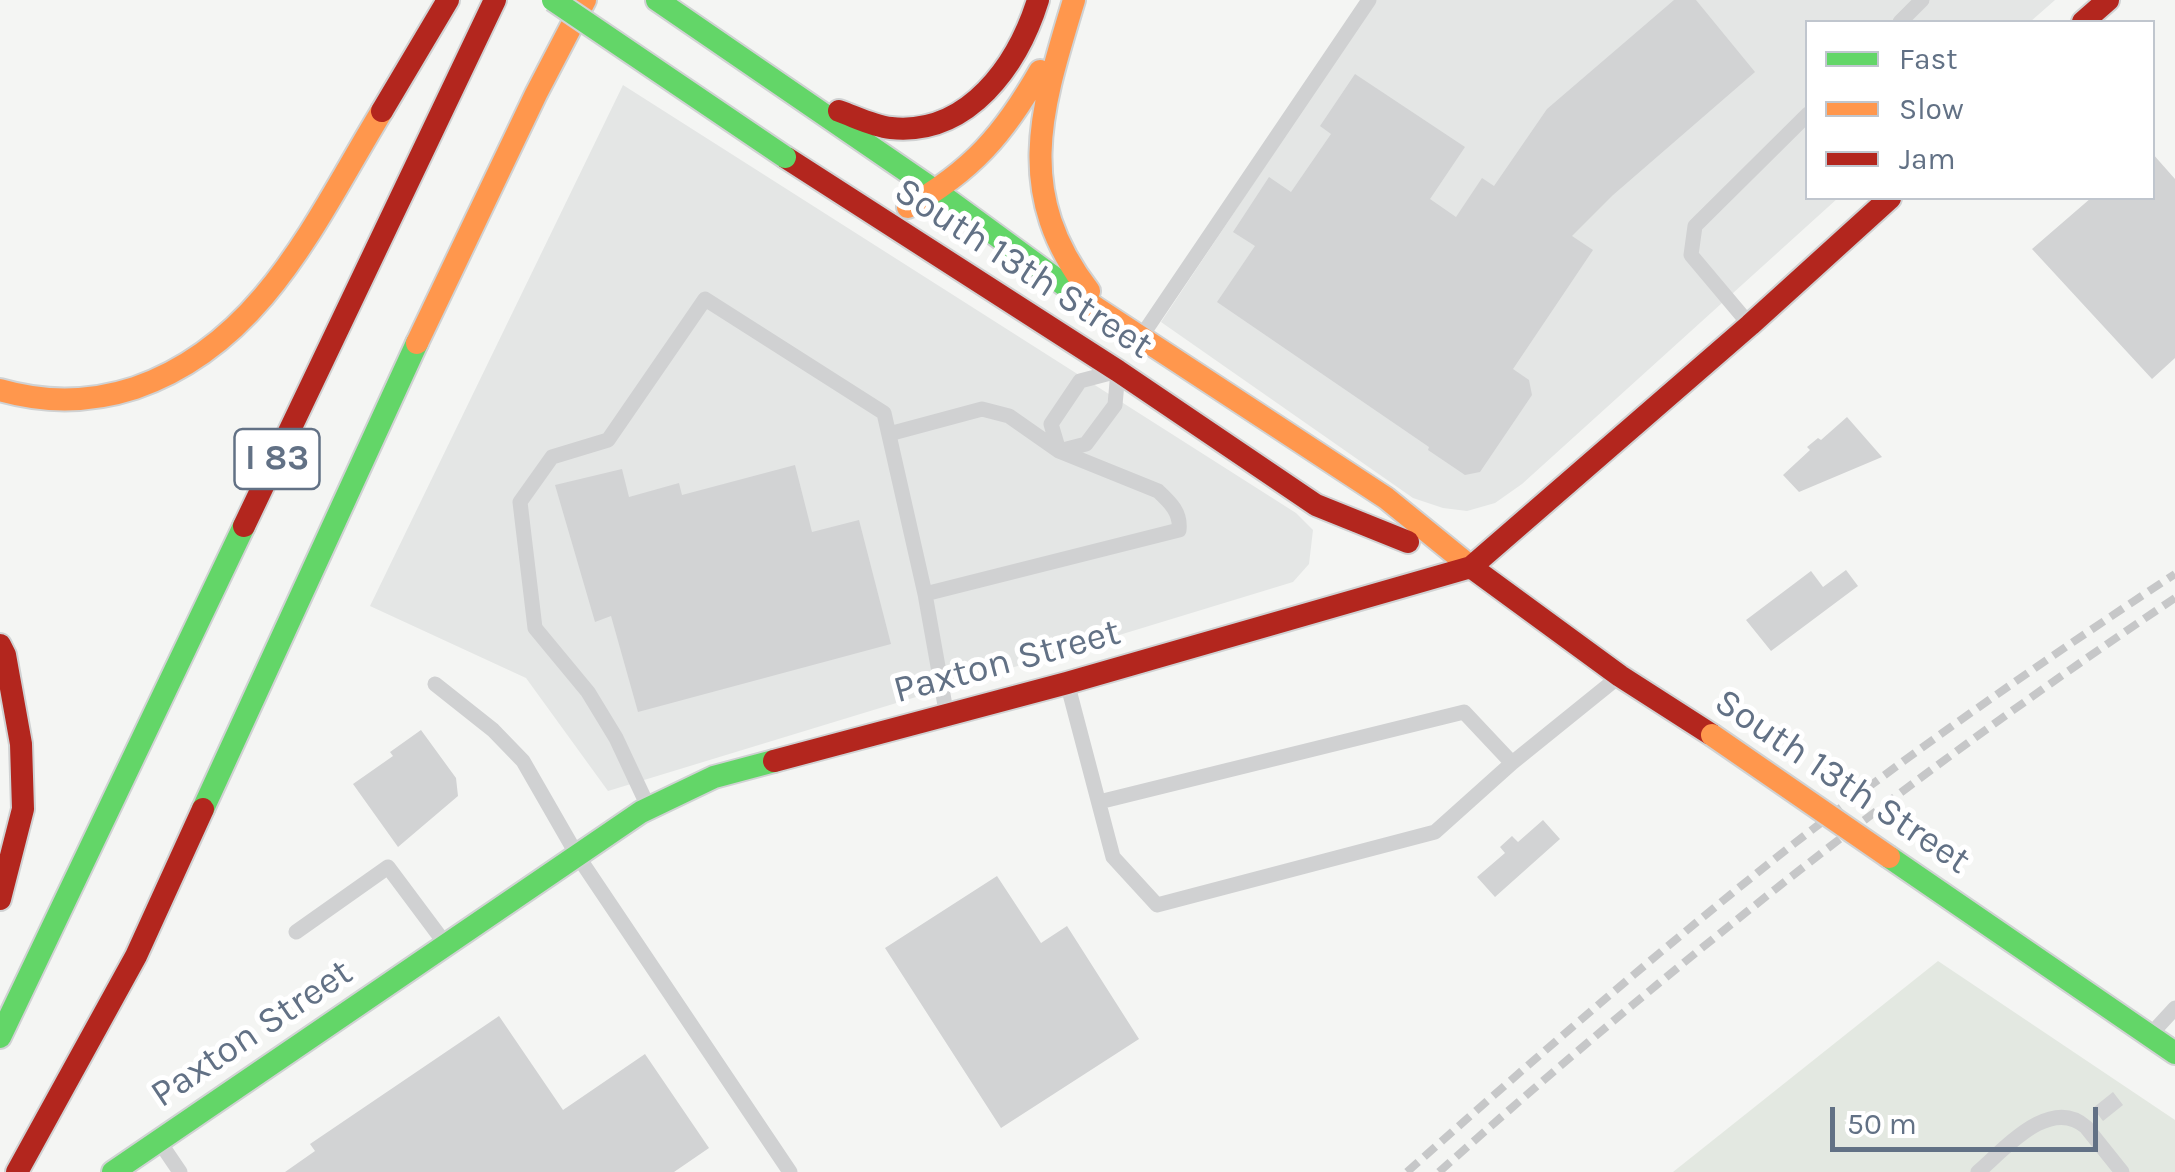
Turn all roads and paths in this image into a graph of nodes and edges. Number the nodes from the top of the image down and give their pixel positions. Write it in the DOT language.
graph roads {
  1 [pos="448,0"];
  2 [pos="495,0"];
  3 [pos="553,0"];
  4 [pos="585,0"];
  5 [pos="596,0"];
  6 [pos="657,0"];
  7 [pos="1038,0"];
  8 [pos="1074,0"];
  9 [pos="1369,0"];
  10 [pos="1922,0"];
  11 [pos="2108,0"];
  12 [pos="2080,18"];
  13 [pos="1902,20"];
  14 [pos="1066,26"];
  15 [pos="536,94"];
  16 [pos="810,103"];
  17 [pos="1805,117"];
  18 [pos="938,192"];
  19 [pos="1888,200"];
  20 [pos="882,220"];
  21 [pos="1109,318"];
  22 [pos="1750,326"];
  23 [pos="1140,338"];
  24 [pos="1118,371"];
  25 [pos="0,390"];
  26 [pos="890,434"];
  27 [pos="1059,451"];
  28 [pos="1471,567"];
  29 [pos="925,594"];
  30 [pos="0,644"];
  31 [pos="1620,676"];
  32 [pos="1067,683"];
  33 [pos="435,684"];
  34 [pos="946,715"];
  35 [pos="1512,763"];
  36 [pos="1099,802"];
  37 [pos="649,808"];
  38 [pos="578,855"];
  39 [pos="2,895"];
  40 [pos="296,932"];
  41 [pos="446,945"];
  42 [pos="136,956"];
  43 [pos="2175,1008"];
  44 [pos="2150,1036"];
  45 [pos="0,1038"];
  46 [pos="2175,1053"];
  47 [pos="92,1082"];
  48 [pos="158,1140"];
  49 [pos="17,1172"];
  50 [pos="113,1172"];
  51 [pos="180,1172"];
  52 [pos="790,1172"];
  53 [pos="1978,1172"];
  54 [pos="2122,1172"];
  1 -- 25 [label="main road"];
  2 -- 45 [label="main road, I 83"];
  3 -- 20 [label="main road, South 13th Street, bridge"];
  4 -- 15 [label="main road, I 83"];
  5 -- 15 [label="main road"];
  6 -- 16 [label="main road, South 13th Street"];
  7 -- 16 [label="main road"];
  8 -- 14 [label="main road"];
  9 -- 23 [label="lane"];
  10 -- 13 [label="lane"];
  11 -- 12 [label="main road"];
  14 -- 18 [label="main road"];
  14 -- 21 [label="main road"];
  15 -- 42 [label="main road, I 83"];
  16 -- 18 [label="main road, South 13th Street"];
  17 -- 22 [label="lane"];
  18 -- 20 [label="main road"];
  18 -- 21 [label="main road, South 13th Street"];
  19 -- 22 [label="main road, Paxton Street"];
  20 -- 24 [label="main road, South 13th Street"];
  21 -- 23 [label="main road, South 13th Street"];
  22 -- 28 [label="main road, Paxton Street"];
  23 -- 28 [label="main road, South 13th Street"];
  24 -- 27 [label="lane"];
  24 -- 27 [label="lane"];
  24 -- 28 [label="main road, South 13th Street"];
  26 -- 27 [label="lane"];
  26 -- 29 [label="lane"];
  26 -- 37 [label="lane"];
  27 -- 29 [label="lane"];
  28 -- 31 [label="main road, South 13th Street"];
  28 -- 32 [label="main road, Paxton Street"];
  29 -- 34 [label="lane"];
  30 -- 39 [label="main road"];
  31 -- 35 [label="lane"];
  31 -- 44 [label="main road, South 13th Street, bridge"];
  32 -- 34 [label="main road, Paxton Street"];
  32 -- 36 [label="lane"];
  33 -- 38 [label="lane"];
  34 -- 37 [label="main road, Paxton Street"];
  35 -- 36 [label="lane"];
  35 -- 36 [label="lane"];
  37 -- 38 [label="main road, Paxton Street"];
  38 -- 41 [label="main road, Paxton Street"];
  38 -- 52 [label="lane"];
  40 -- 41 [label="lane"];
  41 -- 48 [label="main road, Paxton Street"];
  42 -- 47 [label="main road"];
  42 -- 49 [label="main road, I 83"];
  43 -- 44 [label="lane"];
  44 -- 46 [label="main road, South 13th Street"];
  48 -- 50 [label="main road, Paxton Street"];
  48 -- 51 [label="lane"];
  53 -- 54 [label="lane"];
}
